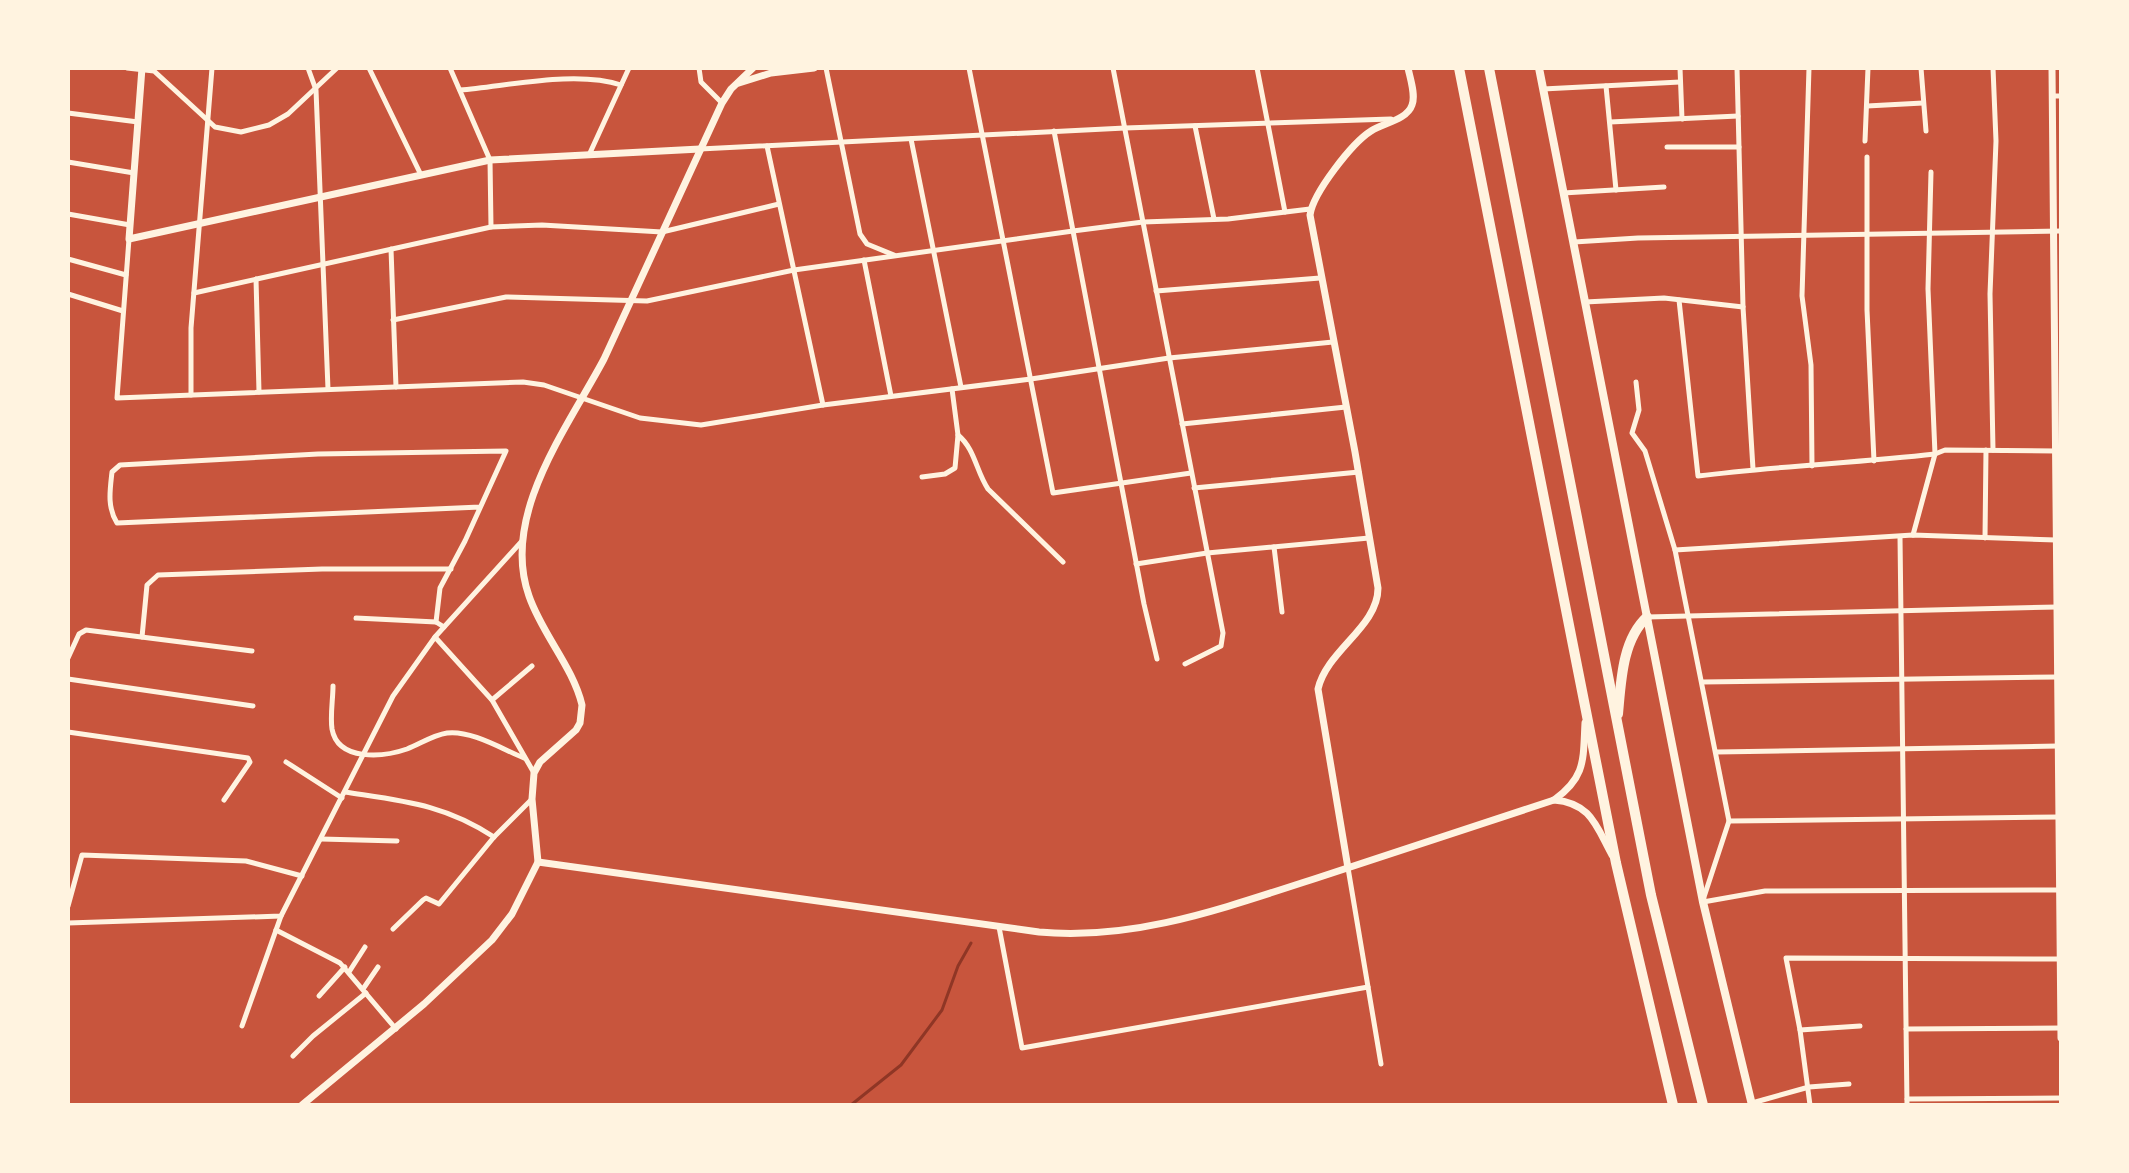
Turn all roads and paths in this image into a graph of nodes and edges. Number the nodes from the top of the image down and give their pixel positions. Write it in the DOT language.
graph roads {
  1 [pos="127,68"];
  2 [pos="212,68"];
  3 [pos="308,68"];
  4 [pos="337,68"];
  5 [pos="369,68"];
  6 [pos="450,68"];
  7 [pos="629,68"];
  8 [pos="699,68"];
  9 [pos="752,68"];
  10 [pos="814,68"];
  11 [pos="826,68"];
  12 [pos="969,68"];
  13 [pos="1113,68"];
  14 [pos="1257,68"];
  15 [pos="1408,68"];
  16 [pos="1459,68"];
  17 [pos="1489,68"];
  18 [pos="1539,68"];
  19 [pos="1680,68"];
  20 [pos="1737,68"];
  21 [pos="1809,68"];
  22 [pos="1868,68"];
  23 [pos="1921,68"];
  24 [pos="1993,68"];
  25 [pos="2052,68"];
  26 [pos="142,69"];
  27 [pos="1680,82"];
  28 [pos="736,84"];
  29 [pos="621,85"];
  30 [pos="1606,86"];
  31 [pos="1543,89"];
  32 [pos="316,90"];
  33 [pos="460,90"];
  34 [pos="2057,96"];
  35 [pos="722,103"];
  36 [pos="1923,103"];
  37 [pos="1867,106"];
  38 [pos="68,113"];
  39 [pos="1738,116"];
  40 [pos="1396,119"];
  41 [pos="1682,119"];
  42 [pos="138,122"];
  43 [pos="209,122"];
  44 [pos="1610,122"];
  45 [pos="1268,124"];
  46 [pos="1195,126"];
  47 [pos="1125,128"];
  48 [pos="1054,131"];
  49 [pos="1926,131"];
  50 [pos="982,135"];
  51 [pos="911,139"];
  52 [pos="1865,141"];
  53 [pos="839,142"];
  54 [pos="767,146"];
  55 [pos="1667,147"];
  56 [pos="1739,147"];
  57 [pos="700,149"];
  58 [pos="589,155"];
  59 [pos="1867,157"];
  60 [pos="490,160"];
  61 [pos="68,162"];
  62 [pos="2057,163"];
  63 [pos="1931,172"];
  64 [pos="134,173"];
  65 [pos="421,175"];
  66 [pos="1664,187"];
  67 [pos="1616,190"];
  68 [pos="1563,193"];
  69 [pos="321,197"];
  70 [pos="779,204"];
  71 [pos="1310,209"];
  72 [pos="1285,212"];
  73 [pos="68,214"];
  74 [pos="1214,219"];
  75 [pos="1143,222"];
  76 [pos="200,224"];
  77 [pos="130,225"];
  78 [pos="491,227"];
  79 [pos="1073,231"];
  80 [pos="662,232"];
  81 [pos="1931,232"];
  82 [pos="1992,232"];
  83 [pos="2057,232"];
  84 [pos="1868,233"];
  85 [pos="1804,235"];
  86 [pos="1741,236"];
  87 [pos="129,239"];
  88 [pos="1003,241"];
  89 [pos="1573,242"];
  90 [pos="391,249"];
  91 [pos="934,251"];
  92 [pos="897,256"];
  93 [pos="68,259"];
  94 [pos="864,260"];
  95 [pos="323,264"];
  96 [pos="794,270"];
  97 [pos="126,275"];
  98 [pos="1320,278"];
  99 [pos="256,279"];
  100 [pos="1156,291"];
  101 [pos="194,293"];
  102 [pos="68,294"];
  103 [pos="1679,300"];
  104 [pos="2058,301"];
  105 [pos="630,302"];
  106 [pos="1585,302"];
  107 [pos="1743,307"];
  108 [pos="123,311"];
  109 [pos="393,320"];
  110 [pos="1333,342"];
  111 [pos="1169,358"];
  112 [pos="1099,368"];
  113 [pos="2058,369"];
  114 [pos="1031,379"];
  115 [pos="1636,382"];
  116 [pos="396,387"];
  117 [pos="961,387"];
  118 [pos="328,389"];
  119 [pos="952,389"];
  120 [pos="259,392"];
  121 [pos="191,395"];
  122 [pos="891,396"];
  123 [pos="580,399"];
  124 [pos="823,405"];
  125 [pos="1346,407"];
  126 [pos="1182,424"];
  127 [pos="2058,424"];
  128 [pos="958,435"];
  129 [pos="1990,450"];
  130 [pos="2056,451"];
  131 [pos="1935,454"];
  132 [pos="1874,461"];
  133 [pos="1812,466"];
  134 [pos="1753,469"];
  135 [pos="1359,472"];
  136 [pos="1191,473"];
  137 [pos="922,477"];
  138 [pos="1121,483"];
  139 [pos="1194,488"];
  140 [pos="2058,491"];
  141 [pos="480,507"];
  142 [pos="1913,535"];
  143 [pos="1900,537"];
  144 [pos="1369,538"];
  145 [pos="1985,538"];
  146 [pos="2056,540"];
  147 [pos="522,541"];
  148 [pos="1274,547"];
  149 [pos="1675,550"];
  150 [pos="1207,553"];
  151 [pos="2059,558"];
  152 [pos="1063,562"];
  153 [pos="1136,564"];
  154 [pos="451,569"];
  155 [pos="2057,607"];
  156 [pos="1901,610"];
  157 [pos="1282,612"];
  158 [pos="1688,614"];
  159 [pos="1647,617"];
  160 [pos="356,618"];
  161 [pos="436,622"];
  162 [pos="444,627"];
  163 [pos="2059,627"];
  164 [pos="142,637"];
  165 [pos="435,637"];
  166 [pos="252,651"];
  167 [pos="68,658"];
  168 [pos="1157,659"];
  169 [pos="1185,664"];
  170 [pos="532,666"];
  171 [pos="2058,677"];
  172 [pos="68,679"];
  173 [pos="1902,679"];
  174 [pos="1702,682"];
  175 [pos="333,686"];
  176 [pos="2059,693"];
  177 [pos="492,700"];
  178 [pos="253,706"];
  179 [pos="1586,709"];
  180 [pos="1617,724"];
  181 [pos="68,732"];
  182 [pos="1903,749"];
  183 [pos="2059,751"];
  184 [pos="1717,752"];
  185 [pos="362,755"];
  186 [pos="524,758"];
  187 [pos="286,762"];
  188 [pos="534,773"];
  189 [pos="343,795"];
  190 [pos="532,799"];
  191 [pos="224,800"];
  192 [pos="1554,800"];
  193 [pos="1903,819"];
  194 [pos="2060,819"];
  195 [pos="1729,821"];
  196 [pos="494,837"];
  197 [pos="321,839"];
  198 [pos="397,841"];
  199 [pos="538,862"];
  200 [pos="1616,863"];
  201 [pos="1348,868"];
  202 [pos="302,876"];
  203 [pos="1904,890"];
  204 [pos="2060,890"];
  205 [pos="1703,902"];
  206 [pos="68,906"];
  207 [pos="281,916"];
  208 [pos="68,923"];
  209 [pos="999,927"];
  210 [pos="393,929"];
  211 [pos="276,930"];
  212 [pos="365,947"];
  213 [pos="1905,958"];
  214 [pos="2060,959"];
  215 [pos="378,967"];
  216 [pos="347,970"];
  217 [pos="1368,987"];
  218 [pos="365,991"];
  219 [pos="319,996"];
  220 [pos="242,1026"];
  221 [pos="1860,1026"];
  222 [pos="2061,1028"];
  223 [pos="396,1029"];
  224 [pos="1906,1029"];
  225 [pos="1800,1030"];
  226 [pos="2061,1038"];
  227 [pos="293,1056"];
  228 [pos="1381,1064"];
  229 [pos="1849,1084"];
  230 [pos="1809,1087"];
  231 [pos="2061,1098"];
  232 [pos="1907,1102"];
  233 [pos="1752,1104"];
  234 [pos="302,1105"];
  235 [pos="1673,1105"];
  236 [pos="1703,1105"];
  237 [pos="1810,1105"];
  1 -- 26 [label="street"];
  2 -- 43 [label="street"];
  3 -- 32 [label="street"];
  4 -- 32 [label="street"];
  5 -- 65 [label="street"];
  6 -- 33 [label="street"];
  7 -- 29 [label="street"];
  8 -- 35 [label="street"];
  9 -- 28 [label="street"];
  10 -- 28 [label="street"];
  11 -- 53 [label="street"];
  12 -- 50 [label="street"];
  13 -- 47 [label="street"];
  14 -- 45 [label="street"];
  15 -- 40 [label="street"];
  16 -- 179 [label="highway"];
  17 -- 180 [label="highway"];
  18 -- 31 [label="main road"];
  19 -- 27 [label="street"];
  20 -- 39 [label="street"];
  21 -- 85 [label="street"];
  22 -- 37 [label="street"];
  23 -- 36 [label="street"];
  24 -- 82 [label="street"];
  25 -- 34 [label="street"];
  26 -- 42 [label="street"];
  26 -- 43 [label="street"];
  27 -- 30 [label="street"];
  27 -- 41 [label="street"];
  28 -- 35 [label="street"];
  29 -- 33 [label="street"];
  29 -- 58 [label="street"];
  30 -- 31 [label="street"];
  30 -- 44 [label="street"];
  31 -- 68 [label="main road"];
  32 -- 43 [label="street"];
  32 -- 69 [label="street"];
  33 -- 60 [label="street"];
  34 -- 62 [label="street"];
  35 -- 57 [label="street"];
  36 -- 37 [label="street"];
  36 -- 49 [label="street"];
  37 -- 52 [label="street"];
  38 -- 42 [label="street"];
  39 -- 41 [label="street"];
  39 -- 56 [label="street"];
  40 -- 45 [label="street"];
  40 -- 71 [label="street"];
  41 -- 44 [label="street"];
  42 -- 64 [label="street"];
  43 -- 76 [label="street"];
  44 -- 67 [label="street"];
  45 -- 46 [label="street"];
  45 -- 72 [label="street"];
  46 -- 47 [label="street"];
  46 -- 74 [label="street"];
  47 -- 48 [label="street"];
  47 -- 75 [label="street"];
  48 -- 50 [label="street"];
  48 -- 79 [label="street"];
  50 -- 51 [label="street"];
  50 -- 88 [label="street"];
  51 -- 53 [label="street"];
  51 -- 91 [label="street"];
  53 -- 54 [label="street"];
  53 -- 92 [label="street"];
  54 -- 57 [label="street"];
  54 -- 70 [label="street"];
  55 -- 56 [label="street"];
  56 -- 86 [label="street"];
  57 -- 58 [label="street"];
  57 -- 80 [label="street"];
  58 -- 60 [label="street"];
  59 -- 84 [label="street"];
  60 -- 65 [label="street"];
  60 -- 78 [label="street"];
  61 -- 64 [label="street"];
  62 -- 83 [label="street"];
  63 -- 81 [label="street"];
  64 -- 77 [label="street"];
  65 -- 69 [label="street"];
  66 -- 67 [label="street"];
  67 -- 68 [label="street"];
  68 -- 89 [label="main road"];
  69 -- 76 [label="street"];
  69 -- 95 [label="street"];
  70 -- 80 [label="street"];
  70 -- 96 [label="street"];
  71 -- 72 [label="street"];
  71 -- 98 [label="street"];
  72 -- 74 [label="street"];
  73 -- 77 [label="street"];
  74 -- 75 [label="street"];
  75 -- 79 [label="street"];
  75 -- 100 [label="street"];
  76 -- 87 [label="street"];
  76 -- 101 [label="street"];
  77 -- 87 [label="street"];
  78 -- 80 [label="street"];
  78 -- 90 [label="street"];
  79 -- 88 [label="street"];
  79 -- 112 [label="street"];
  80 -- 105 [label="street"];
  81 -- 82 [label="street"];
  81 -- 84 [label="street"];
  81 -- 131 [label="street"];
  82 -- 83 [label="street"];
  82 -- 129 [label="street"];
  83 -- 104 [label="street"];
  84 -- 85 [label="street"];
  84 -- 132 [label="street"];
  85 -- 86 [label="street"];
  85 -- 133 [label="street"];
  86 -- 89 [label="street"];
  86 -- 107 [label="street"];
  87 -- 97 [label="street"];
  88 -- 91 [label="street"];
  88 -- 114 [label="street"];
  89 -- 106 [label="main road"];
  90 -- 95 [label="street"];
  90 -- 109 [label="street"];
  91 -- 92 [label="street"];
  91 -- 117 [label="street"];
  92 -- 94 [label="street"];
  93 -- 97 [label="street"];
  94 -- 96 [label="street"];
  94 -- 122 [label="street"];
  95 -- 99 [label="street"];
  95 -- 118 [label="street"];
  96 -- 105 [label="street"];
  96 -- 124 [label="street"];
  97 -- 108 [label="street"];
  98 -- 100 [label="street"];
  98 -- 110 [label="street"];
  99 -- 101 [label="street"];
  99 -- 120 [label="street"];
  100 -- 111 [label="street"];
  101 -- 121 [label="street"];
  102 -- 108 [label="street"];
  103 -- 106 [label="street"];
  103 -- 107 [label="street"];
  103 -- 134 [label="street"];
  104 -- 113 [label="street"];
  105 -- 109 [label="street"];
  105 -- 123 [label="street"];
  106 -- 159 [label="main road"];
  107 -- 134 [label="street"];
  108 -- 121 [label="street"];
  109 -- 116 [label="street"];
  110 -- 111 [label="street"];
  110 -- 125 [label="street"];
  111 -- 112 [label="street"];
  111 -- 126 [label="street"];
  112 -- 114 [label="street"];
  112 -- 138 [label="street"];
  113 -- 127 [label="street"];
  114 -- 117 [label="street"];
  114 -- 138 [label="street"];
  115 -- 149 [label="street"];
  116 -- 118 [label="street"];
  116 -- 123 [label="street"];
  117 -- 119 [label="street"];
  118 -- 120 [label="street"];
  119 -- 122 [label="street"];
  119 -- 128 [label="street"];
  120 -- 121 [label="street"];
  122 -- 124 [label="street"];
  123 -- 124 [label="street"];
  123 -- 147 [label="street"];
  125 -- 126 [label="street"];
  125 -- 135 [label="street"];
  126 -- 136 [label="street"];
  127 -- 130 [label="street"];
  128 -- 137 [label="street"];
  128 -- 152 [label="street"];
  129 -- 130 [label="street"];
  129 -- 131 [label="street"];
  129 -- 145 [label="street"];
  130 -- 140 [label="street"];
  131 -- 132 [label="street"];
  131 -- 142 [label="street"];
  132 -- 133 [label="street"];
  133 -- 134 [label="street"];
  135 -- 139 [label="street"];
  135 -- 144 [label="street"];
  136 -- 138 [label="street"];
  136 -- 139 [label="street"];
  138 -- 153 [label="street"];
  139 -- 150 [label="street"];
  140 -- 146 [label="street"];
  141 -- 141 [label="street"];
  141 -- 154 [label="street"];
  142 -- 143 [label="street"];
  142 -- 145 [label="street"];
  143 -- 149 [label="street"];
  143 -- 156 [label="street"];
  144 -- 148 [label="street"];
  144 -- 201 [label="street"];
  145 -- 146 [label="street"];
  146 -- 151 [label="street"];
  147 -- 162 [label="street"];
  147 -- 188 [label="street"];
  148 -- 150 [label="street"];
  148 -- 157 [label="street"];
  149 -- 158 [label="street"];
  150 -- 153 [label="street"];
  150 -- 169 [label="street"];
  151 -- 155 [label="street"];
  153 -- 168 [label="street"];
  154 -- 161 [label="street"];
  154 -- 164 [label="street"];
  155 -- 156 [label="street"];
  155 -- 163 [label="street"];
  156 -- 158 [label="street"];
  156 -- 173 [label="street"];
  158 -- 159 [label="street"];
  158 -- 174 [label="street"];
  159 -- 180 [label="highway"];
  159 -- 205 [label="main road"];
  160 -- 161 [label="street"];
  161 -- 162 [label="street"];
  162 -- 165 [label="street"];
  163 -- 171 [label="street"];
  164 -- 166 [label="street"];
  164 -- 167 [label="street"];
  165 -- 177 [label="street"];
  165 -- 185 [label="street"];
  170 -- 177 [label="street"];
  171 -- 173 [label="street"];
  171 -- 176 [label="street"];
  172 -- 178 [label="street"];
  173 -- 174 [label="street"];
  173 -- 182 [label="street"];
  174 -- 184 [label="street"];
  175 -- 185 [label="street"];
  176 -- 183 [label="street"];
  177 -- 186 [label="street"];
  179 -- 192 [label="street"];
  179 -- 200 [label="highway"];
  180 -- 236 [label="highway"];
  181 -- 191 [label="street"];
  182 -- 183 [label="street"];
  182 -- 184 [label="street"];
  182 -- 193 [label="street"];
  183 -- 194 [label="street"];
  184 -- 195 [label="street"];
  185 -- 186 [label="street"];
  185 -- 189 [label="street"];
  186 -- 188 [label="street"];
  187 -- 189 [label="street"];
  188 -- 190 [label="street"];
  189 -- 196 [label="street"];
  189 -- 197 [label="street"];
  190 -- 196 [label="street"];
  190 -- 199 [label="street"];
  192 -- 200 [label="street"];
  192 -- 201 [label="street"];
  193 -- 194 [label="street"];
  193 -- 195 [label="street"];
  193 -- 203 [label="street"];
  194 -- 204 [label="street"];
  195 -- 205 [label="street"];
  196 -- 210 [label="street"];
  197 -- 198 [label="street"];
  197 -- 202 [label="street"];
  199 -- 209 [label="street"];
  199 -- 223 [label="street"];
  200 -- 235 [label="highway"];
  201 -- 209 [label="street"];
  201 -- 217 [label="street"];
  202 -- 206 [label="street"];
  202 -- 207 [label="street"];
  203 -- 204 [label="street"];
  203 -- 205 [label="street"];
  203 -- 213 [label="street"];
  204 -- 214 [label="street"];
  205 -- 233 [label="main road"];
  207 -- 208 [label="street"];
  207 -- 211 [label="street"];
  209 -- 217 [label="street"];
  211 -- 216 [label="street"];
  211 -- 220 [label="street"];
  212 -- 216 [label="street"];
  213 -- 214 [label="street"];
  213 -- 224 [label="street"];
  213 -- 225 [label="street"];
  214 -- 222 [label="street"];
  215 -- 218 [label="street"];
  216 -- 218 [label="street"];
  216 -- 219 [label="street"];
  217 -- 228 [label="street"];
  218 -- 223 [label="street"];
  218 -- 227 [label="street"];
  221 -- 225 [label="street"];
  222 -- 224 [label="street"];
  222 -- 226 [label="street"];
  223 -- 234 [label="street"];
  224 -- 232 [label="street"];
  225 -- 230 [label="street"];
  229 -- 230 [label="street"];
  230 -- 233 [label="street"];
  230 -- 237 [label="street"];
  231 -- 232 [label="street"];
}
